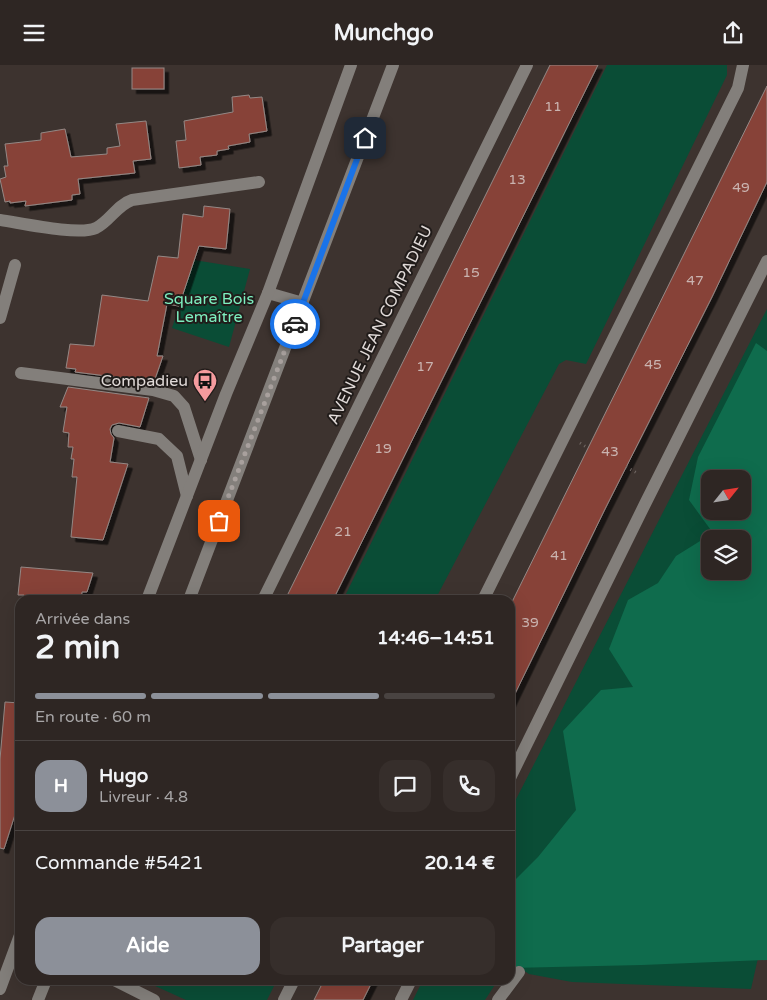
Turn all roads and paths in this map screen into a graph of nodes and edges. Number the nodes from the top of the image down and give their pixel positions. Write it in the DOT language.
graph roads {
  1 [pos="351,65"];
  2 [pos="393,65"];
  3 [pos="526,65"];
  4 [pos="743,65"];
  5 [pos="259,182"];
  6 [pos="0,220"];
  7 [pos="767,261"];
  8 [pos="16,265"];
  9 [pos="268,293"];
  10 [pos="303,303"];
  11 [pos="0,318"];
  12 [pos="21,373"];
  13 [pos="118,431"];
  14 [pos="200,460"];
  15 [pos="187,496"];
  16 [pos="150,595"];
  17 [pos="191,595"];
  18 [pos="265,595"];
  19 [pos="485,595"];
  20 [pos="515,768"];
  21 [pos="15,950"];
  22 [pos="519,972"];
  23 [pos="515,977"];
  24 [pos="44,985"];
  25 [pos="124,985"];
  26 [pos="292,985"];
  27 [pos="408,985"];
  28 [pos="509,985"];
  29 [pos="0,989"];
  30 [pos="38,1000"];
  31 [pos="154,1000"];
  32 [pos="284,1000"];
  33 [pos="401,1000"];
  34 [pos="498,1000"];
  1 -- 9 [label="street"];
  2 -- 10 [label="street"];
  3 -- 18 [label="street, AVENUE JEAN COMPADIEU"];
  4 -- 19 [label="street"];
  5 -- 6 [label="street"];
  7 -- 20 [label="street"];
  8 -- 11 [label="street"];
  9 -- 10 [label="street"];
  9 -- 14 [label="street"];
  10 -- 17 [label="street"];
  12 -- 14 [label="street"];
  13 -- 15 [label="street"];
  14 -- 15 [label="street"];
  15 -- 16 [label="street"];
  21 -- 29 [label="street"];
  22 -- 23 [label="street"];
  24 -- 30 [label="street"];
  25 -- 31 [label="street"];
  26 -- 32 [label="street"];
  27 -- 33 [label="street"];
  28 -- 34 [label="street"];
}
